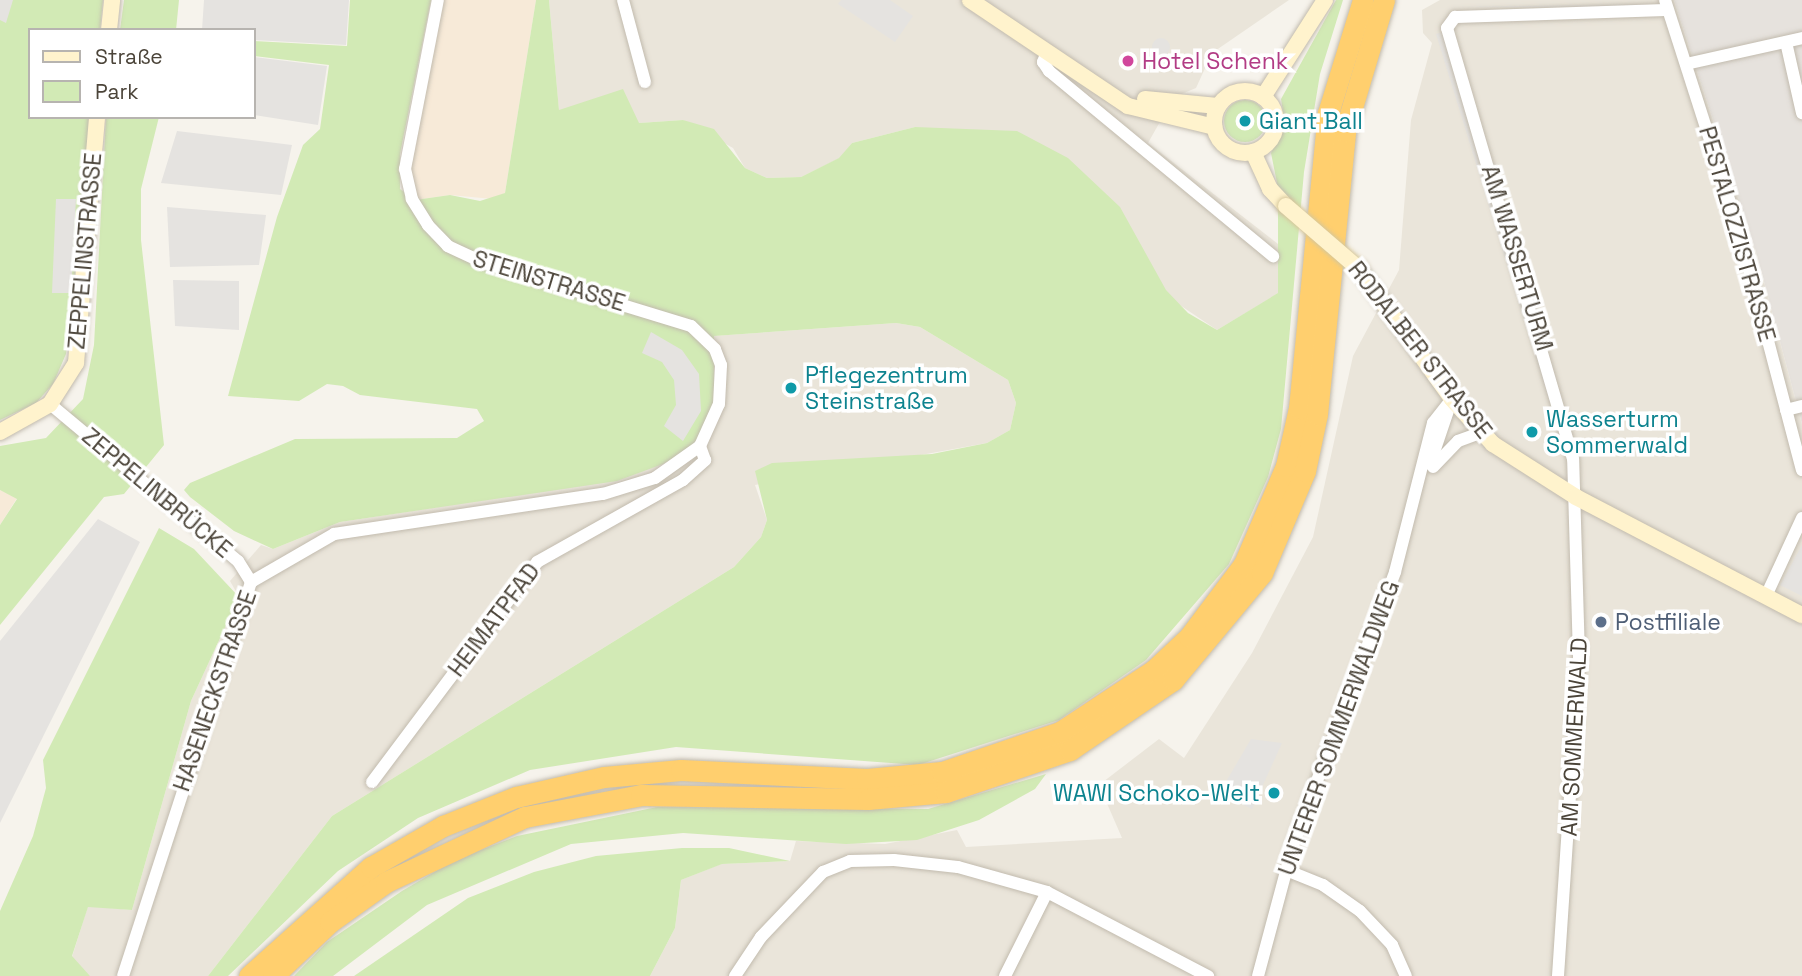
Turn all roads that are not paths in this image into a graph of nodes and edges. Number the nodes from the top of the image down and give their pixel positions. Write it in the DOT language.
graph roads {
  1 [pos="112,0"];
  2 [pos="438,0"];
  3 [pos="623,0"];
  4 [pos="970,0"];
  5 [pos="1325,0"];
  6 [pos="1363,0"];
  7 [pos="1384,0"];
  8 [pos="1666,5"];
  9 [pos="109,28"];
  10 [pos="1802,38"];
  11 [pos="1786,42"];
  12 [pos="1047,52"];
  13 [pos="1686,64"];
  14 [pos="645,82"];
  15 [pos="1100,86"];
  16 [pos="1263,97"];
  17 [pos="1218,106"];
  18 [pos="1802,113"];
  19 [pos="97,119"];
  20 [pos="1214,127"];
  21 [pos="1253,152"];
  22 [pos="1273,256"];
  23 [pos="1452,399"];
  24 [pos="50,404"];
  25 [pos="1802,406"];
  26 [pos="1786,410"];
  27 [pos="0,432"];
  28 [pos="1480,433"];
  29 [pos="700,446"];
  30 [pos="1802,470"];
  31 [pos="1422,480"];
  32 [pos="1576,497"];
  33 [pos="1802,518"];
  34 [pos="251,582"];
  35 [pos="1766,596"];
  36 [pos="1802,615"];
  37 [pos="372,782"];
  38 [pos="1286,870"];
  39 [pos="1047,892"];
  40 [pos="123,976"];
  41 [pos="249,976"];
  42 [pos="273,976"];
  43 [pos="734,976"];
  44 [pos="1005,976"];
  45 [pos="1208,976"];
  46 [pos="1258,976"];
  47 [pos="1406,976"];
  48 [pos="1558,976"];
  1 -- 9 [label="main road"];
  2 -- 29 [label="street, STEINSTRASSE"];
  3 -- 14 [label="street"];
  4 -- 12 [label="main road"];
  5 -- 16 [label="main road"];
  6 -- 41 [label="highway"];
  7 -- 42 [label="highway"];
  8 -- 13 [label="street, PESTALOZZISTRASSE"];
  8 -- 32 [label="street, AM WASSERTURM"];
  10 -- 11 [label="street"];
  11 -- 13 [label="street"];
  11 -- 18 [label="street"];
  12 -- 15 [label="main road"];
  12 -- 22 [label="street"];
  13 -- 26 [label="street, PESTALOZZISTRASSE"];
  15 -- 17 [label="main road"];
  15 -- 20 [label="main road"];
  16 -- 17 [label="main road"];
  16 -- 21 [label="main road"];
  17 -- 20 [label="main road"];
  19 -- 24 [label="main road, ZEPPELINSTRASSE"];
  20 -- 21 [label="main road"];
  21 -- 23 [label="main road, RODALBER STRASSE, bridge"];
  23 -- 28 [label="main road, RODALBER STRASSE"];
  23 -- 31 [label="street, UNTERER SOMMERWALDWEG"];
  24 -- 27 [label="main road, ZEPPELINSTRASSE"];
  24 -- 34 [label="street, ZEPPELINBRÜCKE"];
  25 -- 26 [label="street"];
  26 -- 30 [label="street, PESTALOZZISTRASSE"];
  28 -- 31 [label="street, UNTERER SOMMERWALDWEG"];
  28 -- 32 [label="main road, RODALBER STRASSE"];
  29 -- 34 [label="street, HASENECKSTRASSE"];
  29 -- 37 [label="street, HEIMATPFAD"];
  31 -- 38 [label="street, UNTERER SOMMERWALDWEG"];
  32 -- 35 [label="main road, RODALBER STRASSE"];
  32 -- 48 [label="street, AM SOMMERWALD"];
  33 -- 35 [label="street"];
  34 -- 40 [label="street, HASENECKSTRASSE"];
  35 -- 36 [label="main road, RODALBER STRASSE"];
  38 -- 46 [label="street, UNTERER SOMMERWALDWEG"];
  38 -- 47 [label="street"];
  39 -- 43 [label="street"];
  39 -- 44 [label="street"];
  39 -- 45 [label="street"];
}
